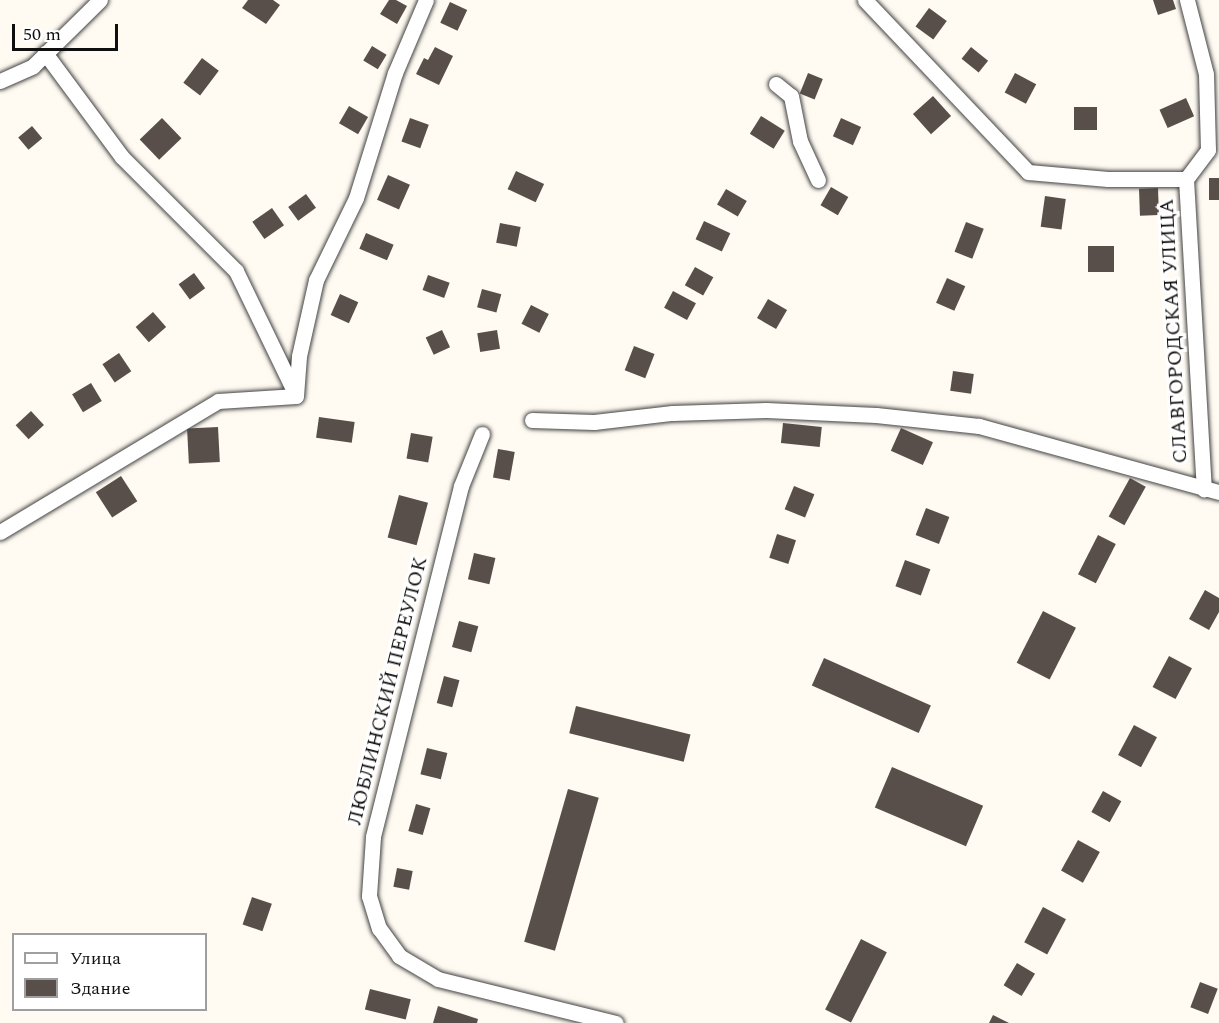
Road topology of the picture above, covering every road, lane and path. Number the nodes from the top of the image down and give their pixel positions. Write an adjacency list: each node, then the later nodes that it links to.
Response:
1 (100, 0): 5 (street)
2 (426, 0): 10 (street)
3 (865, 0): 8 (street)
4 (1187, 0): 8 (street, СЛАВГОРОДСКАЯ УЛИЦА)
5 (45, 53): 6 (street); 10 (street)
6 (0, 81)
7 (776, 84): 9 (street)
8 (1186, 179): 13 (street, СЛАВГОРОДСКАЯ УЛИЦА)
9 (818, 180)
10 (296, 396): 14 (street)
11 (532, 420): 13 (street)
12 (482, 434): 15 (street, ЛЮБЛИНСКИЙ ПЕРЕУЛОК)
13 (1212, 490)
14 (0, 532)
15 (616, 1023)

